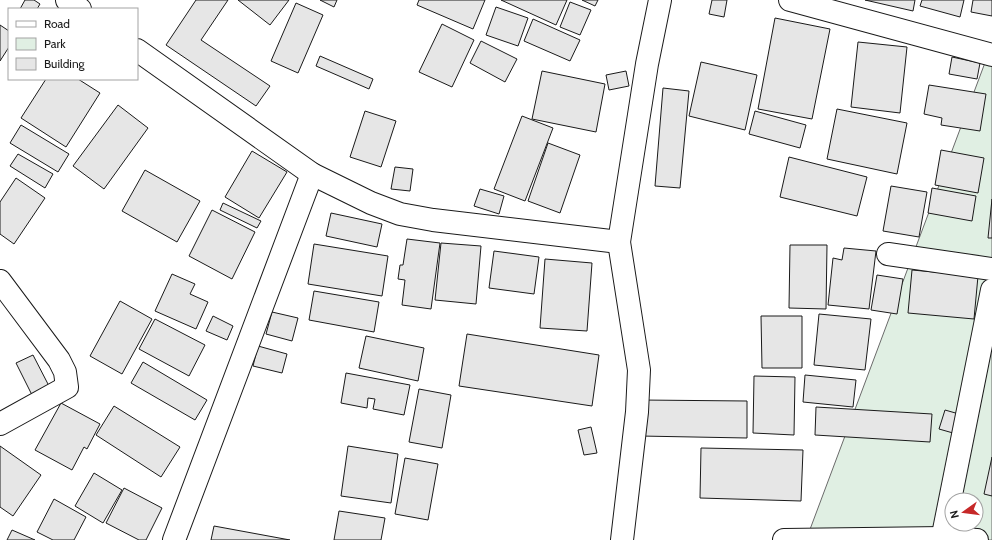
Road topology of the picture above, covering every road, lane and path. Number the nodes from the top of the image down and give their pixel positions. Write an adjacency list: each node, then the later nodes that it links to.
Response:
1 (67, 0): 4 (street)
2 (660, 0): 8 (street)
3 (790, 0): 6 (street)
4 (79, 8)
5 (138, 51): 7 (street)
6 (992, 55)
7 (312, 174): 8 (street); 15 (street)
8 (619, 242): 16 (street)
9 (888, 254): 10 (street)
10 (992, 269)
11 (0, 281): 13 (street)
12 (992, 290): 14 (street)
13 (0, 424)
14 (943, 539): 17 (street); 18 (street)
15 (174, 540)
16 (622, 540)
17 (784, 540)
18 (977, 540)

